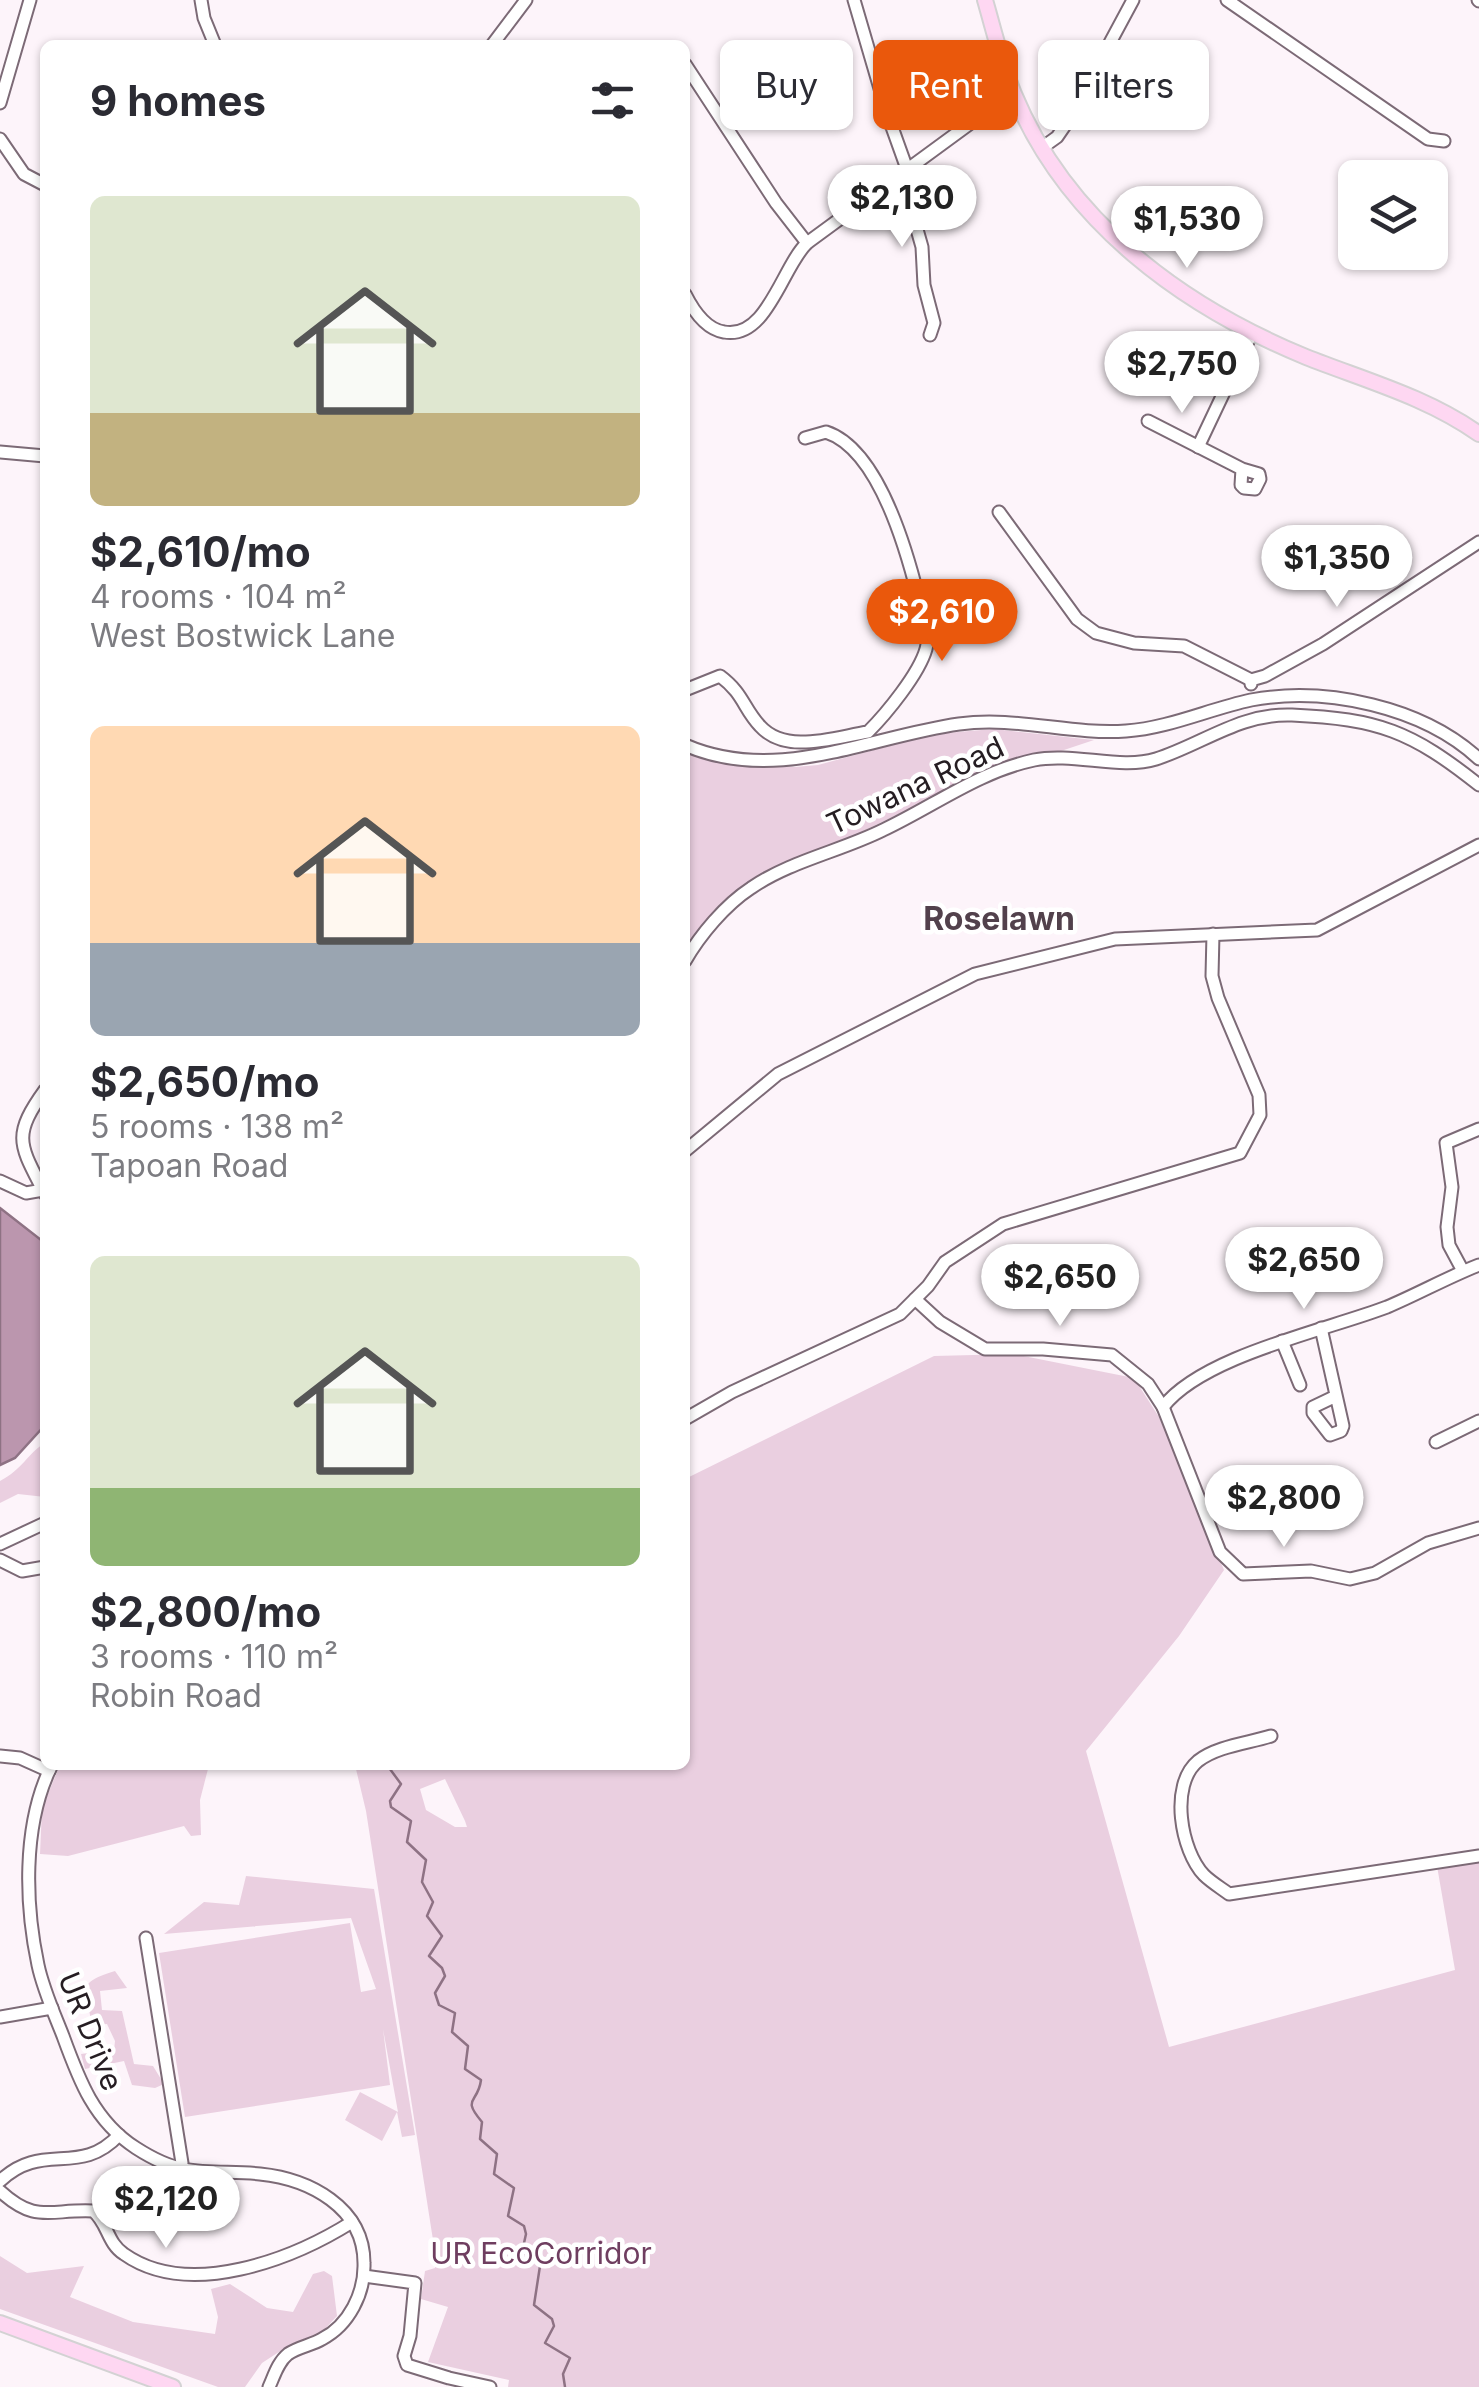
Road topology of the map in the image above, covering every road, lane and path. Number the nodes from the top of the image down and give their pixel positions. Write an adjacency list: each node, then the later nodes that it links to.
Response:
1 (30, 0): 13 (street)
2 (201, 0): 8 (street)
3 (526, 0): 9 (street)
4 (854, 0): 18 (street)
5 (985, 0): 10 (main road)
6 (1132, 0): 17 (street)
7 (1227, 0): 16 (street)
8 (213, 40)
9 (496, 40)
10 (998, 40)
11 (690, 72): 20 (street)
12 (1018, 100): 17 (main road)
13 (0, 103)
14 (961, 130): 18 (street)
15 (0, 140): 19 (street)
16 (1444, 141)
17 (1043, 148): 22 (main road)
18 (904, 171): 20 (street); 23 (street)
19 (40, 182)
20 (807, 243): 21 (street)
21 (690, 302)
22 (1252, 333): 25 (main road); 27 (street)
23 (930, 335)
24 (1148, 421): 27 (street)
25 (1479, 434)
26 (805, 438): 38 (street)
27 (1198, 447): 30 (street)
28 (0, 452): 29 (street)
29 (40, 456)
30 (1242, 469)
31 (999, 512): 33 (street)
32 (1479, 542): 33 (street)
33 (1251, 680): 35 (street)
34 (690, 688): 38 (street)
35 (1252, 700): 36 (street); 41 (street)
36 (1232, 705): 37 (street); 39 (street)
37 (1237, 722): 42 (street, Towana Road); 45 (street, Towana Road)
38 (868, 732): 39 (street)
39 (860, 746): 40 (street)
40 (690, 747)
41 (1479, 760)
42 (1479, 786)
43 (1479, 845): 44 (street)
44 (1213, 934): 48 (street); 54 (street)
45 (690, 954)
46 (40, 1098): 50 (street)
47 (1479, 1128): 53 (street)
48 (690, 1147)
49 (0, 1181): 51 (street)
50 (40, 1183)
51 (40, 1192)
52 (1479, 1265): 53 (street)
53 (1463, 1271): 55 (street)
54 (915, 1300): 59 (street); 60 (street)
55 (1321, 1328): 56 (street); 58 (street)
56 (1282, 1341): 57 (street); 59 (street)
57 (1300, 1385)
58 (1336, 1396)
59 (1162, 1407): 64 (street)
60 (690, 1417)
61 (1479, 1422): 62 (street)
62 (1436, 1442)
63 (40, 1525): 65 (street)
64 (1479, 1528)
65 (0, 1544)
66 (0, 1560): 67 (street)
67 (40, 1568)
68 (1272, 1736): 72 (street)
69 (0, 1756): 70 (street)
70 (40, 1764)
71 (50, 1770): 74 (street, UR Drive)
72 (1479, 1856)
73 (146, 1938): 77 (street)
74 (52, 2008): 75 (street); 76 (street, UR Drive)
75 (0, 2018)
76 (119, 2135): 78 (street); 80 (street, UR Drive)
77 (182, 2163)
78 (0, 2182)
79 (0, 2191): 80 (street)
80 (352, 2222): 81 (street)
81 (364, 2276): 84 (street); 85 (street)
82 (0, 2324): 83 (main road)
83 (173, 2387)
84 (270, 2387)
85 (490, 2387)

